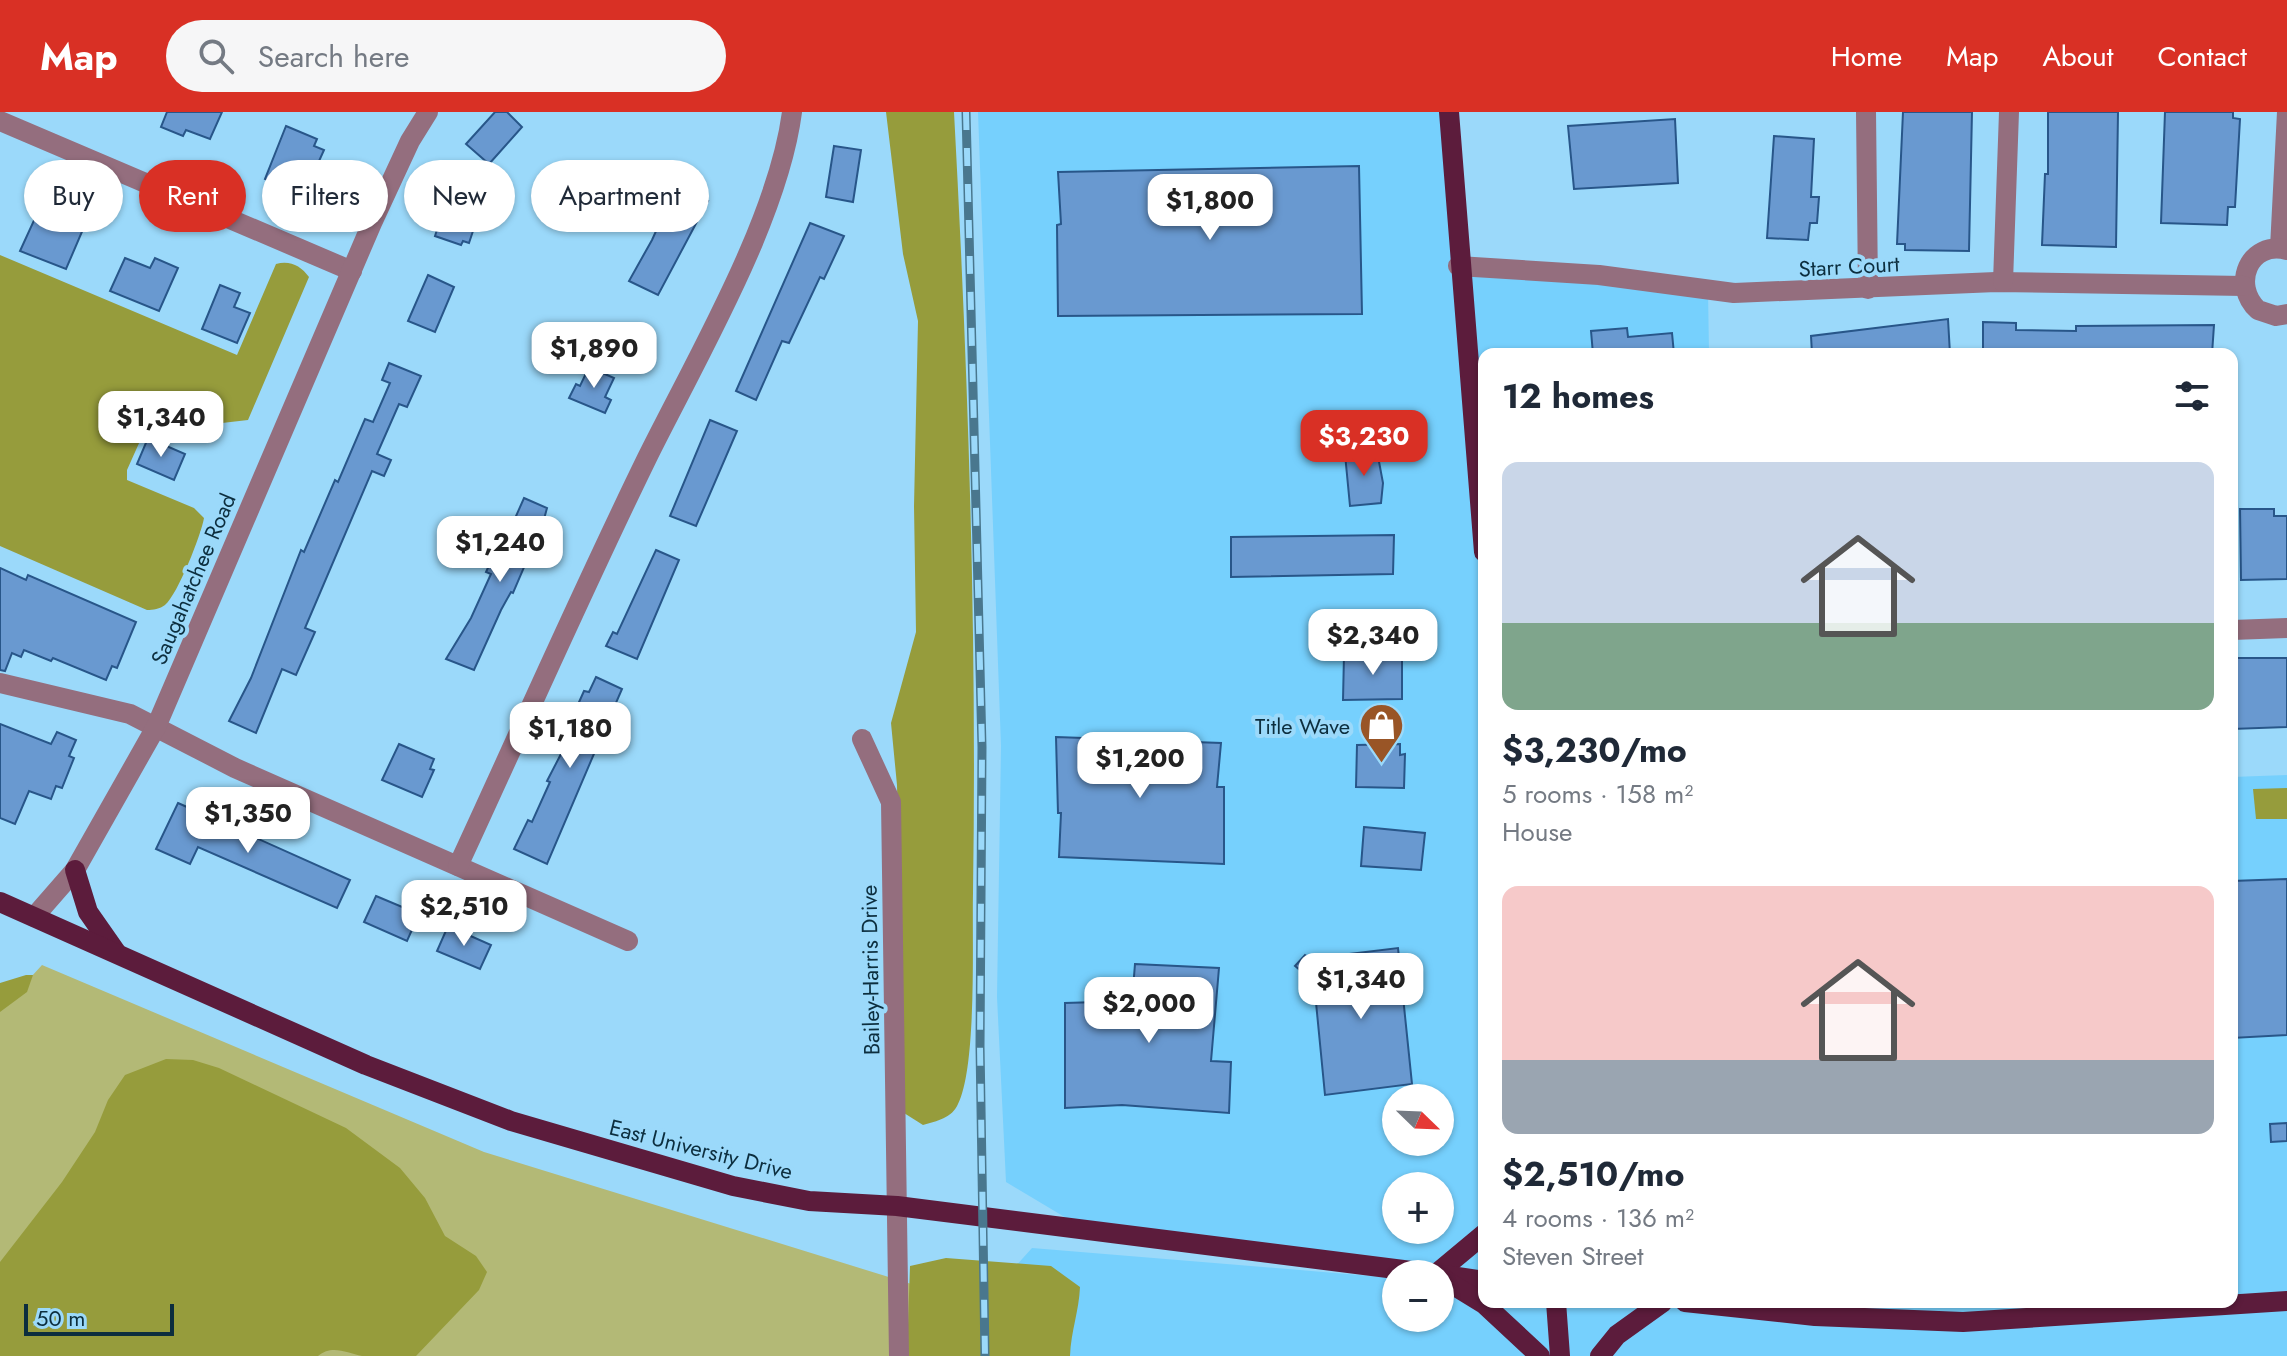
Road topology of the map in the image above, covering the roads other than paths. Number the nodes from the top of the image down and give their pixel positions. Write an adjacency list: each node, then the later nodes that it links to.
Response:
1 (428, 112): 10 (street, Saugahatchee Road)
2 (792, 112): 21 (street)
3 (1449, 112): 9 (main road)
4 (1866, 112): 13 (street)
5 (2009, 112): 11 (street)
6 (2287, 112): 8 (street)
7 (0, 121): 10 (street)
8 (2283, 249): 12 (street)
9 (1458, 266): 13 (street, Starr Court); 15 (main road)
10 (352, 271): 19 (street, Saugahatchee Road)
11 (2003, 282): 12 (street, Starr Court); 13 (street, Starr Court)
12 (2244, 286): 14 (street)
13 (1868, 289)
14 (2287, 314)
15 (1478, 486)
16 (2287, 628): 17 (street)
17 (2238, 630)
18 (0, 683): 19 (street)
19 (156, 727): 21 (street); 22 (street, Saugahatchee Road)
20 (862, 739): 27 (street, Bailey-Harris Drive)
21 (458, 866): 25 (street)
22 (75, 870): 24 (street, Saugahatchee Road); 26 (main road)
23 (0, 902): 24 (main road, East University Drive)
24 (34, 917): 26 (main road, East University Drive)
25 (628, 941)
26 (116, 952): 27 (main road, East University Drive)
27 (897, 1206): 30 (main road, East University Drive); 42 (street, Bailey-Harris Drive)
28 (1478, 1239): 29 (main road)
29 (1454, 1261)
30 (1382, 1268)
31 (1454, 1277): 32 (main road, East University Drive)
32 (1478, 1280)
33 (1454, 1285): 34 (main road)
34 (1478, 1301)
35 (2287, 1301): 36 (main road)
36 (2238, 1304)
37 (1488, 1308): 43 (main road)
38 (1556, 1308): 44 (main road)
39 (1655, 1308): 45 (main road)
40 (1741, 1308): 41 (main road)
41 (2179, 1308)
42 (899, 1356)
43 (1540, 1356)
44 (1560, 1356)
45 (1600, 1356)

